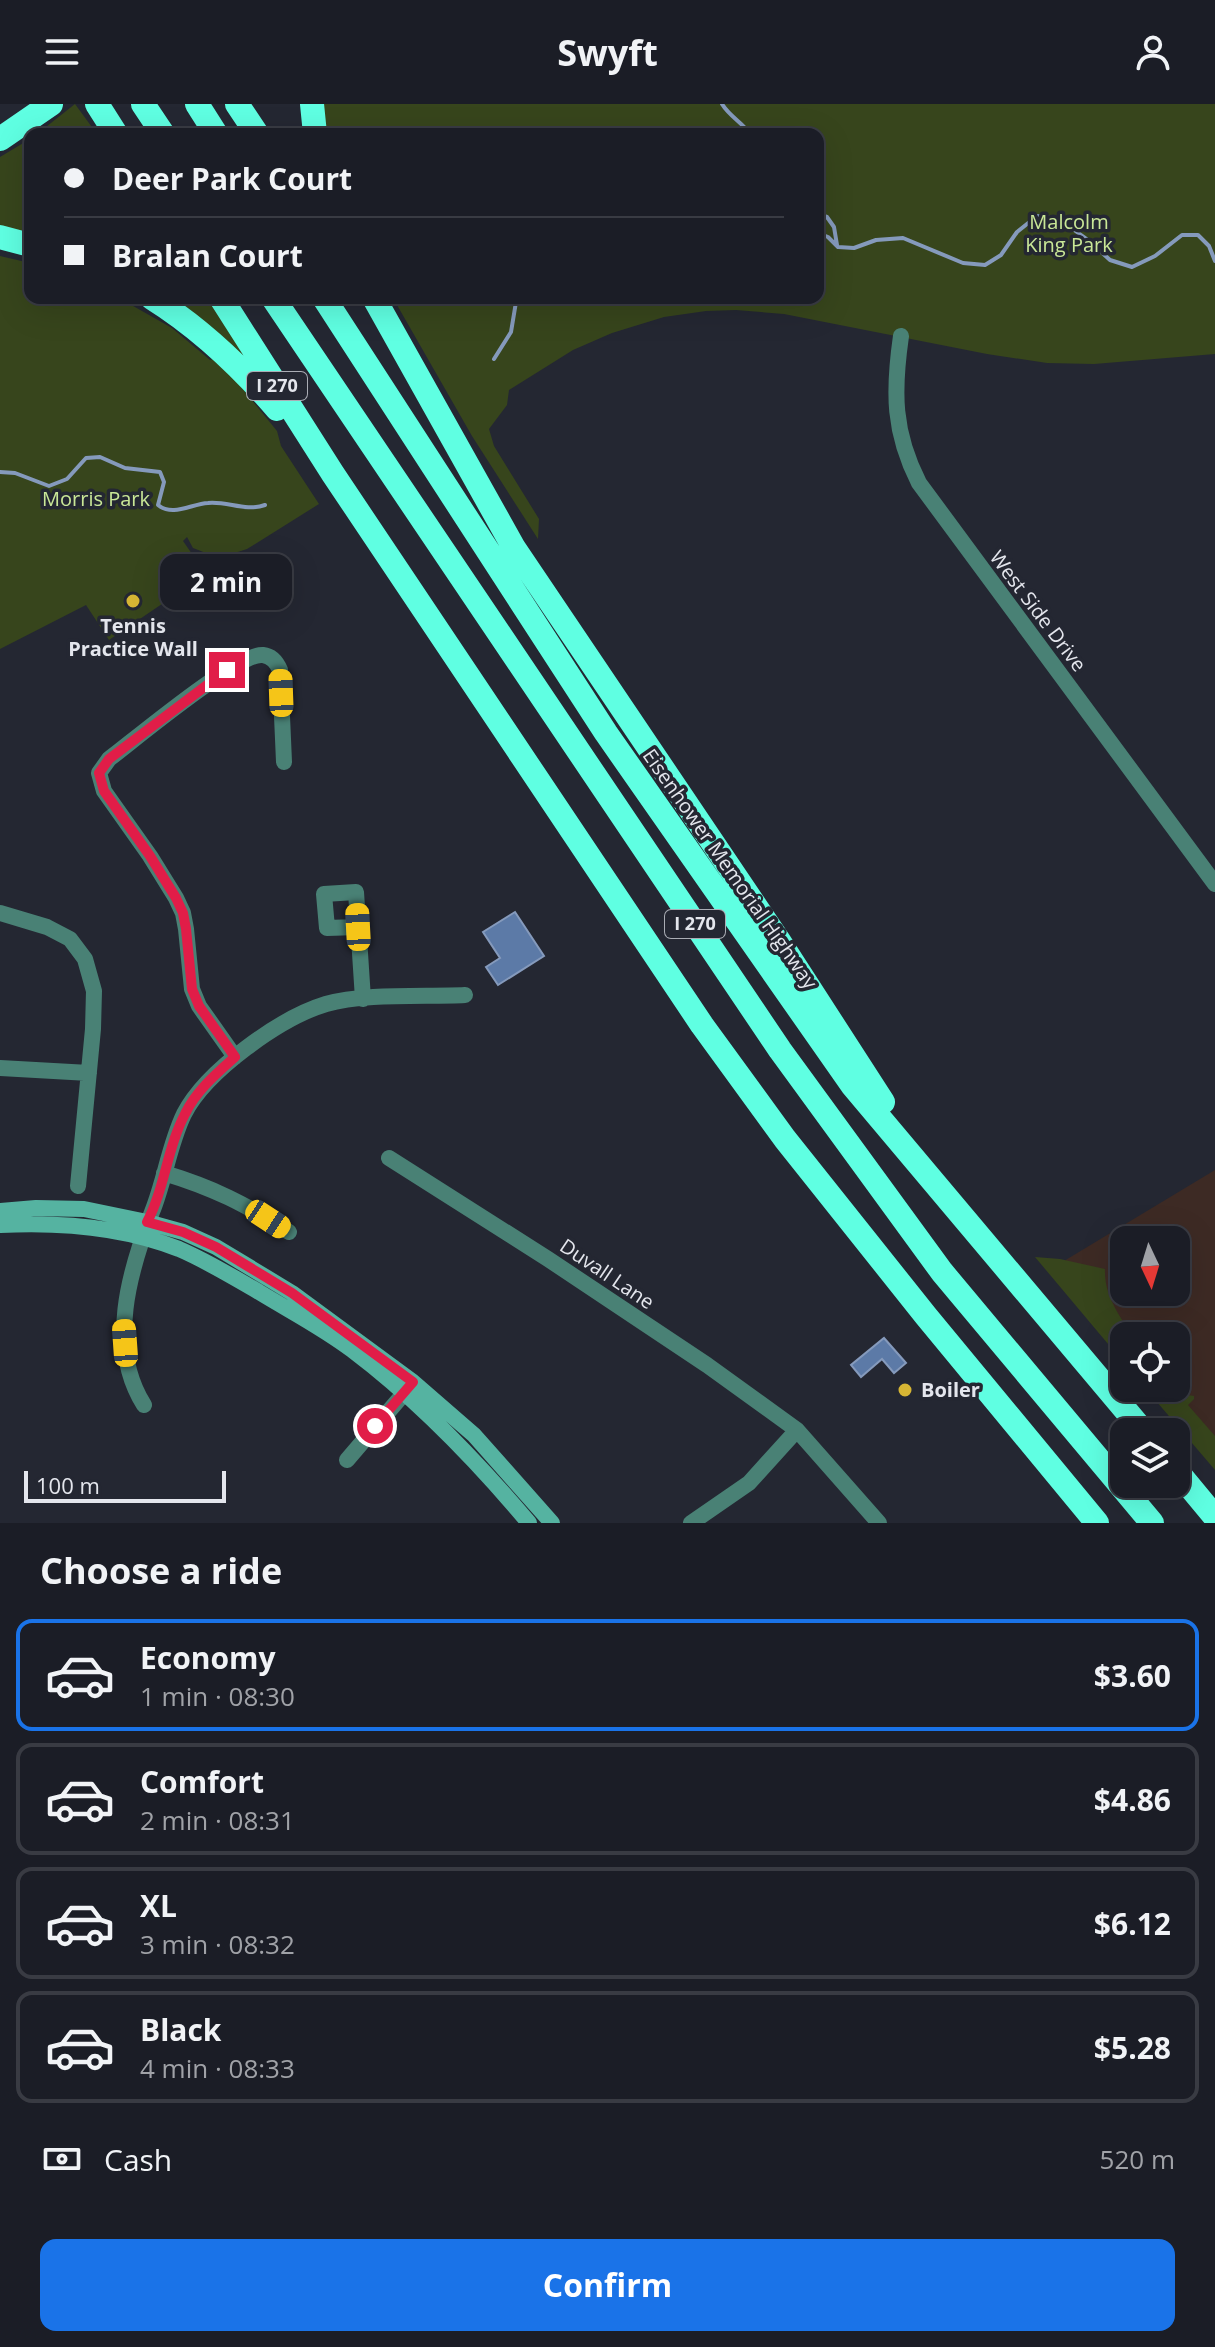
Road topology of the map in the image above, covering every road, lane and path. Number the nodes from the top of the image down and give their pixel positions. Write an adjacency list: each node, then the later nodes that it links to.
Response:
1 (51, 104): 12 (highway)
2 (97, 104): 7 (highway)
3 (143, 104): 8 (highway)
4 (197, 104): 9 (highway)
5 (237, 104): 10 (highway)
6 (312, 104): 11 (highway)
7 (112, 128)
8 (159, 128)
9 (212, 128)
10 (253, 128)
11 (314, 128)
12 (0, 139)
13 (0, 237): 14 (highway)
14 (24, 243)
15 (162, 304): 21 (highway)
16 (225, 304): 21 (highway, I 270)
17 (277, 304): 51 (highway, I 270)
18 (328, 304): 34 (highway, Eisenhower Memorial Highway / I 270)
19 (376, 304): 34 (highway)
20 (901, 336): 23 (street, West Side Drive)
21 (333, 474): 50 (highway, I 270)
22 (284, 762): 28 (street)
23 (1215, 884)
24 (0, 913): 30 (street)
25 (358, 927): 27 (street)
26 (465, 995): 27 (street)
27 (363, 999): 28 (street)
28 (235, 1057): 32 (street)
29 (0, 1068): 30 (street)
30 (89, 1073): 33 (street)
31 (389, 1158): 42 (street, Duvall Lane)
32 (164, 1173): 37 (street); 38 (street)
33 (78, 1186)
34 (941, 1191): 41 (highway, Eisenhower Memorial Highway / I 270)
35 (0, 1211): 37 (street)
36 (0, 1225): 37 (street)
37 (144, 1230): 39 (street); 40 (street)
38 (289, 1232)
39 (408, 1388): 43 (street); 46 (street); 47 (street)
40 (144, 1405)
41 (1132, 1418)
42 (797, 1430): 48 (street); 49 (street, Duvall Lane)
43 (347, 1460)
44 (1190, 1487): 45 (highway)
45 (1215, 1517)
46 (529, 1523)
47 (552, 1523)
48 (691, 1523)
49 (879, 1523)
50 (1097, 1523)
51 (1152, 1523)

